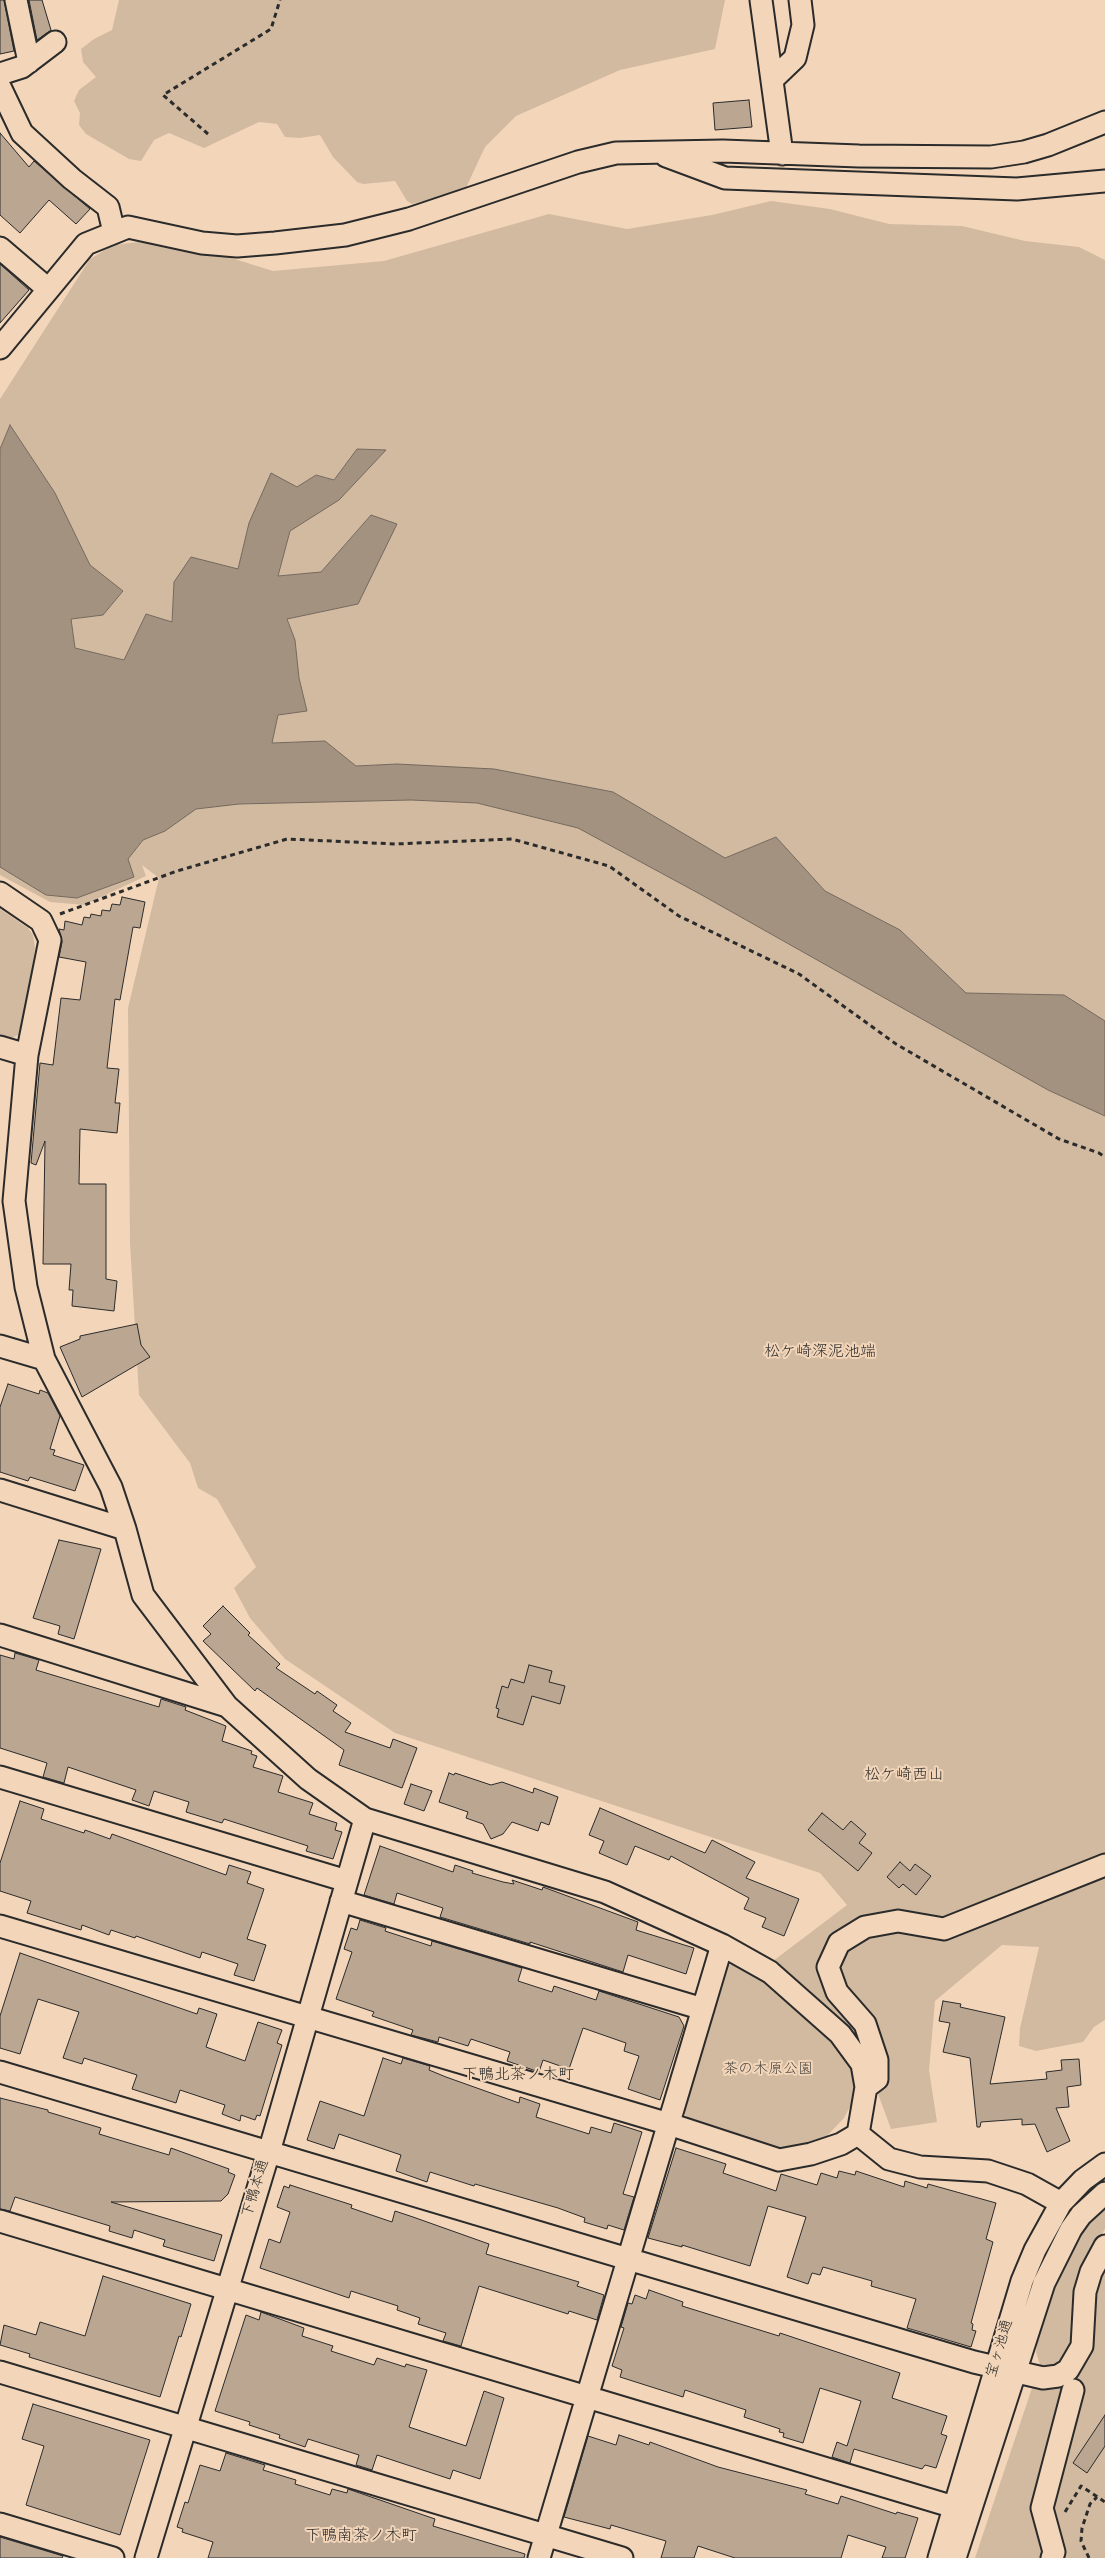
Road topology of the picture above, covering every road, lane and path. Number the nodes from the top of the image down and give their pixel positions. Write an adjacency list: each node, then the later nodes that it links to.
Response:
1 (16, 0): 6 (street)
2 (280, 0): 11 (path)
3 (761, 0): 8 (street)
4 (800, 0): 8 (street)
5 (55, 42): 6 (street)
6 (29, 62): 7 (street)
7 (0, 74)
8 (772, 80): 13 (street)
9 (0, 87): 15 (street)
10 (1105, 122): 13 (street)
11 (208, 134)
12 (652, 150): 13 (street); 14 (street); 15 (street)
13 (782, 154)
14 (1105, 181)
15 (114, 232): 17 (street)
16 (0, 248): 17 (street)
17 (48, 289): 18 (street)
18 (0, 348)
19 (0, 893): 20 (street)
20 (41, 920): 22 (street); 23 (path)
21 (0, 1047): 22 (street)
22 (27, 1055): 24 (street)
23 (1105, 1157)
24 (7, 1199): 26 (street)
25 (0, 1346): 26 (street)
26 (44, 1359): 28 (street)
27 (0, 1490): 28 (street)
28 (125, 1529): 30 (street)
29 (0, 1635): 30 (street)
30 (227, 1706): 32 (street)
31 (0, 1776): 34 (street)
32 (365, 1819): 34 (street, 下鴨本通); 37 (street)
33 (1105, 1865): 41 (street)
34 (347, 1881): 35 (street, 下鴨本通)
35 (341, 1902): 38 (street); 39 (street, 下鴨本通)
36 (0, 1926): 39 (street)
37 (722, 1945): 38 (street); 41 (street)
38 (703, 2009): 42 (street)
39 (307, 2018): 42 (street); 44 (street, 下鴨本通)
40 (0, 2072): 44 (street)
41 (866, 2087): 43 (street)
42 (669, 2124): 43 (street); 50 (street)
43 (858, 2134): 47 (street)
44 (269, 2152): 50 (street); 51 (street, 下鴨本通)
45 (1105, 2164): 47 (street, 宝ヶ池通)
46 (1105, 2192): 52 (street, 宝ヶ池通)
47 (1060, 2203): 52 (street, 宝ヶ池通)
48 (0, 2221): 51 (street)
49 (1105, 2246): 52 (street)
50 (629, 2259): 52 (street); 55 (street)
51 (227, 2289): 55 (street); 56 (street, 下鴨本通)
52 (1005, 2370): 59 (street, 宝ヶ池通); 68 (street, 宝ヶ池通)
53 (0, 2372): 56 (street)
54 (1072, 2390): 69 (street)
55 (588, 2397): 59 (street); 62 (street)
56 (185, 2427): 62 (street); 64 (street, 下鴨本通)
57 (1097, 2497): 58 (path); 60 (path); 70 (path)
58 (1105, 2502)
59 (954, 2507): 67 (street, 宝ヶ池通)
60 (1064, 2514)
61 (0, 2524): 63 (street)
62 (546, 2535): 65 (street); 66 (street)
63 (113, 2558)
64 (146, 2558)
65 (539, 2558)
66 (622, 2558)
67 (939, 2558)
68 (955, 2558)
69 (1052, 2558)
70 (1089, 2558)

